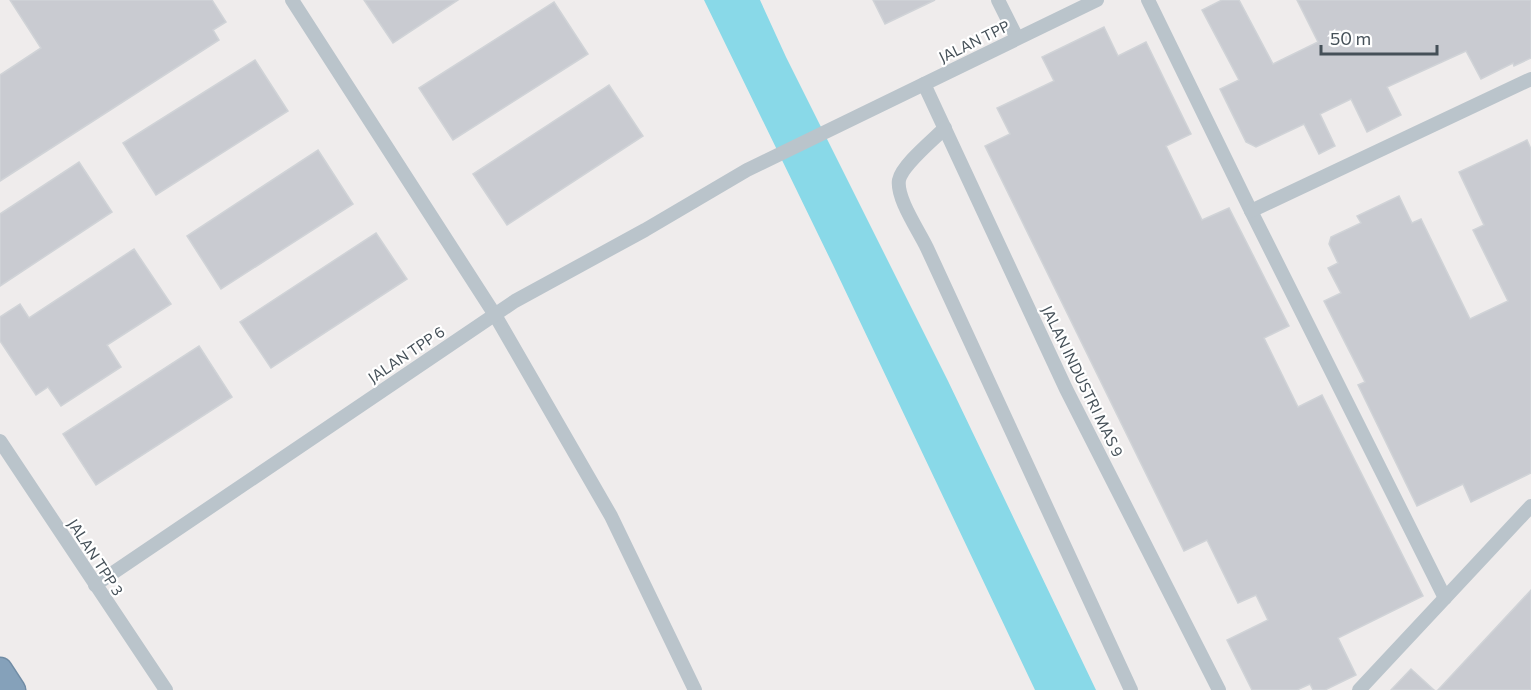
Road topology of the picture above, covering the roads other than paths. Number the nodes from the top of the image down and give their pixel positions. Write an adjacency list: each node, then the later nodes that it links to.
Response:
1 (292, 0): 11 (street)
2 (998, 0): 5 (street)
3 (1096, 0): 5 (street, JALAN TPP)
4 (1148, 0): 10 (street)
5 (1017, 38): 7 (street, JALAN TPP)
6 (1531, 79): 10 (street)
7 (924, 84): 8 (street, JALAN INDUSTRI MAS 9); 9 (street, JALAN TPP)
8 (945, 128): 20 (street); 21 (street, JALAN INDUSTRI MAS 9)
9 (747, 170): 11 (street, JALAN TPP 6)
10 (1251, 211): 15 (street)
11 (495, 315): 14 (street, JALAN TPP 6); 19 (street)
12 (0, 441): 14 (street, JALAN TPP 3)
13 (1531, 506): 15 (street)
14 (95, 585): 18 (street, JALAN TPP 3)
15 (1445, 598): 22 (street)
16 (0, 670): 17 (highway)
17 (13, 690)
18 (166, 690)
19 (695, 690)
20 (1131, 690)
21 (1219, 690)
22 (1359, 690)

